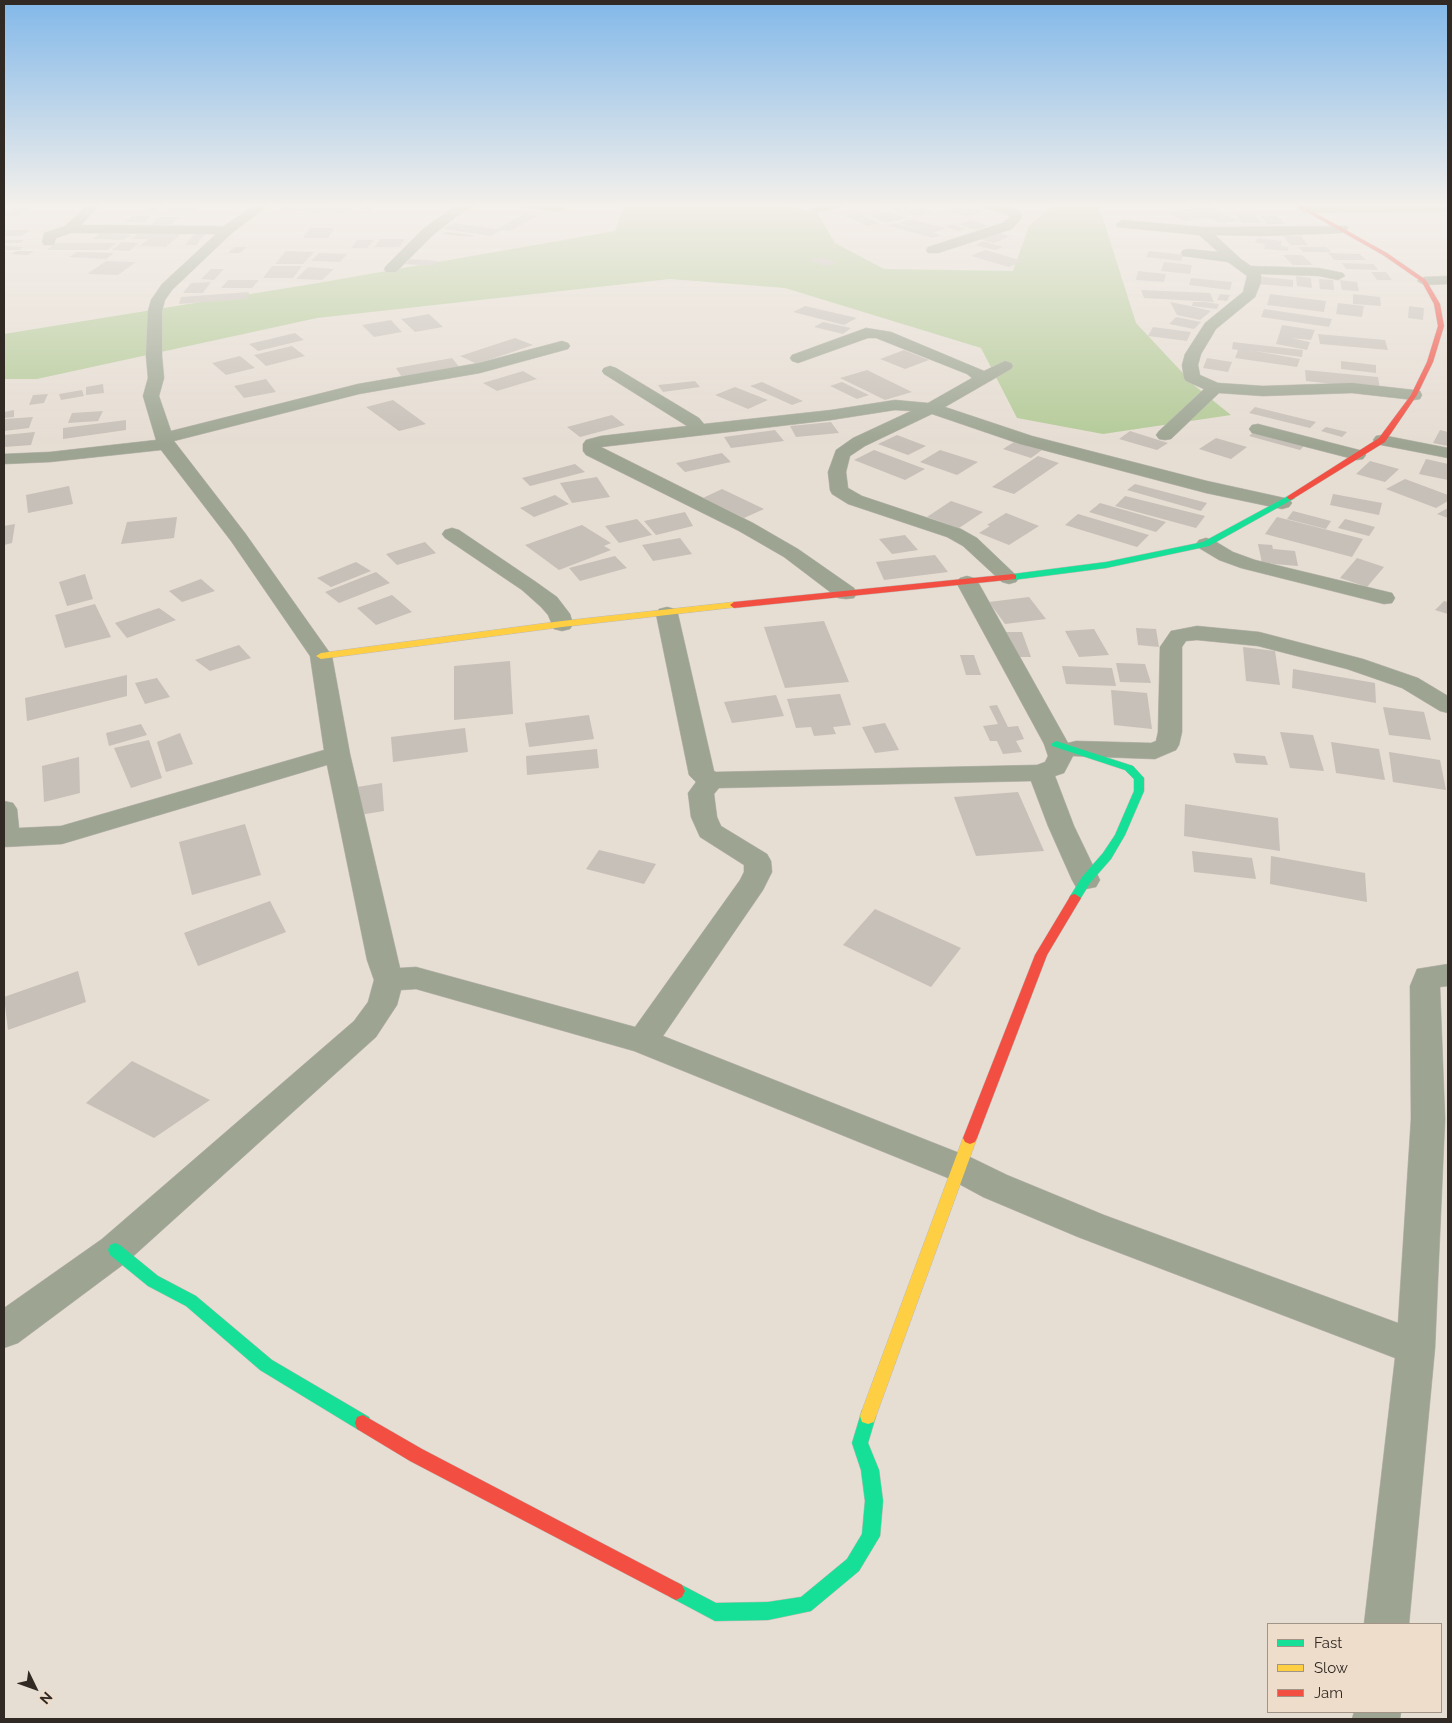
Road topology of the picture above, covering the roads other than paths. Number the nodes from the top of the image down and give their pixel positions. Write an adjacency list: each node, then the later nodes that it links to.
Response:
1 (172, 283): 16 (street)
2 (1252, 283): 9 (street)
3 (1426, 283): 10 (street)
4 (562, 346): 16 (street)
5 (798, 358): 8 (street)
6 (1005, 366): 8 (street)
7 (610, 371): 12 (street)
8 (980, 379): 11 (street)
9 (1216, 388): 10 (street); 14 (street)
10 (1414, 395): 15 (street)
11 (931, 408): 12 (street); 20 (street); 25 (street)
12 (699, 429): 27 (street)
13 (1258, 429): 18 (street)
14 (1165, 435)
15 (1382, 440): 17 (street); 18 (street)
16 (165, 441): 19 (street); 31 (street)
17 (1448, 453)
18 (1357, 455): 22 (street)
19 (4, 459)
20 (1146, 472): 21 (street); 22 (street)
21 (1098, 473)
22 (1282, 503): 24 (street)
23 (452, 534): 30 (street)
24 (1206, 544): 25 (street); 28 (street)
25 (1009, 578): 26 (street)
26 (967, 582): 27 (street); 33 (street)
27 (846, 593): 29 (street)
28 (1384, 598)
29 (667, 614): 30 (street); 36 (street)
30 (562, 624): 31 (street)
31 (321, 656): 34 (street)
32 (1448, 706): 33 (street)
33 (1066, 746): 35 (street); 39 (street)
34 (337, 754): 38 (street); 41 (street)
35 (1041, 774): 36 (street); 39 (street)
36 (712, 780): 42 (street)
37 (4, 809): 38 (street)
38 (5, 838)
39 (1086, 880): 43 (street)
40 (1448, 975): 46 (street)
41 (389, 980): 42 (street); 44 (street)
42 (642, 1040): 43 (street)
43 (960, 1168): 44 (street); 46 (street)
44 (115, 1250): 45 (street)
45 (4, 1330)
46 (1416, 1348): 47 (street)
47 (1386, 1623)

